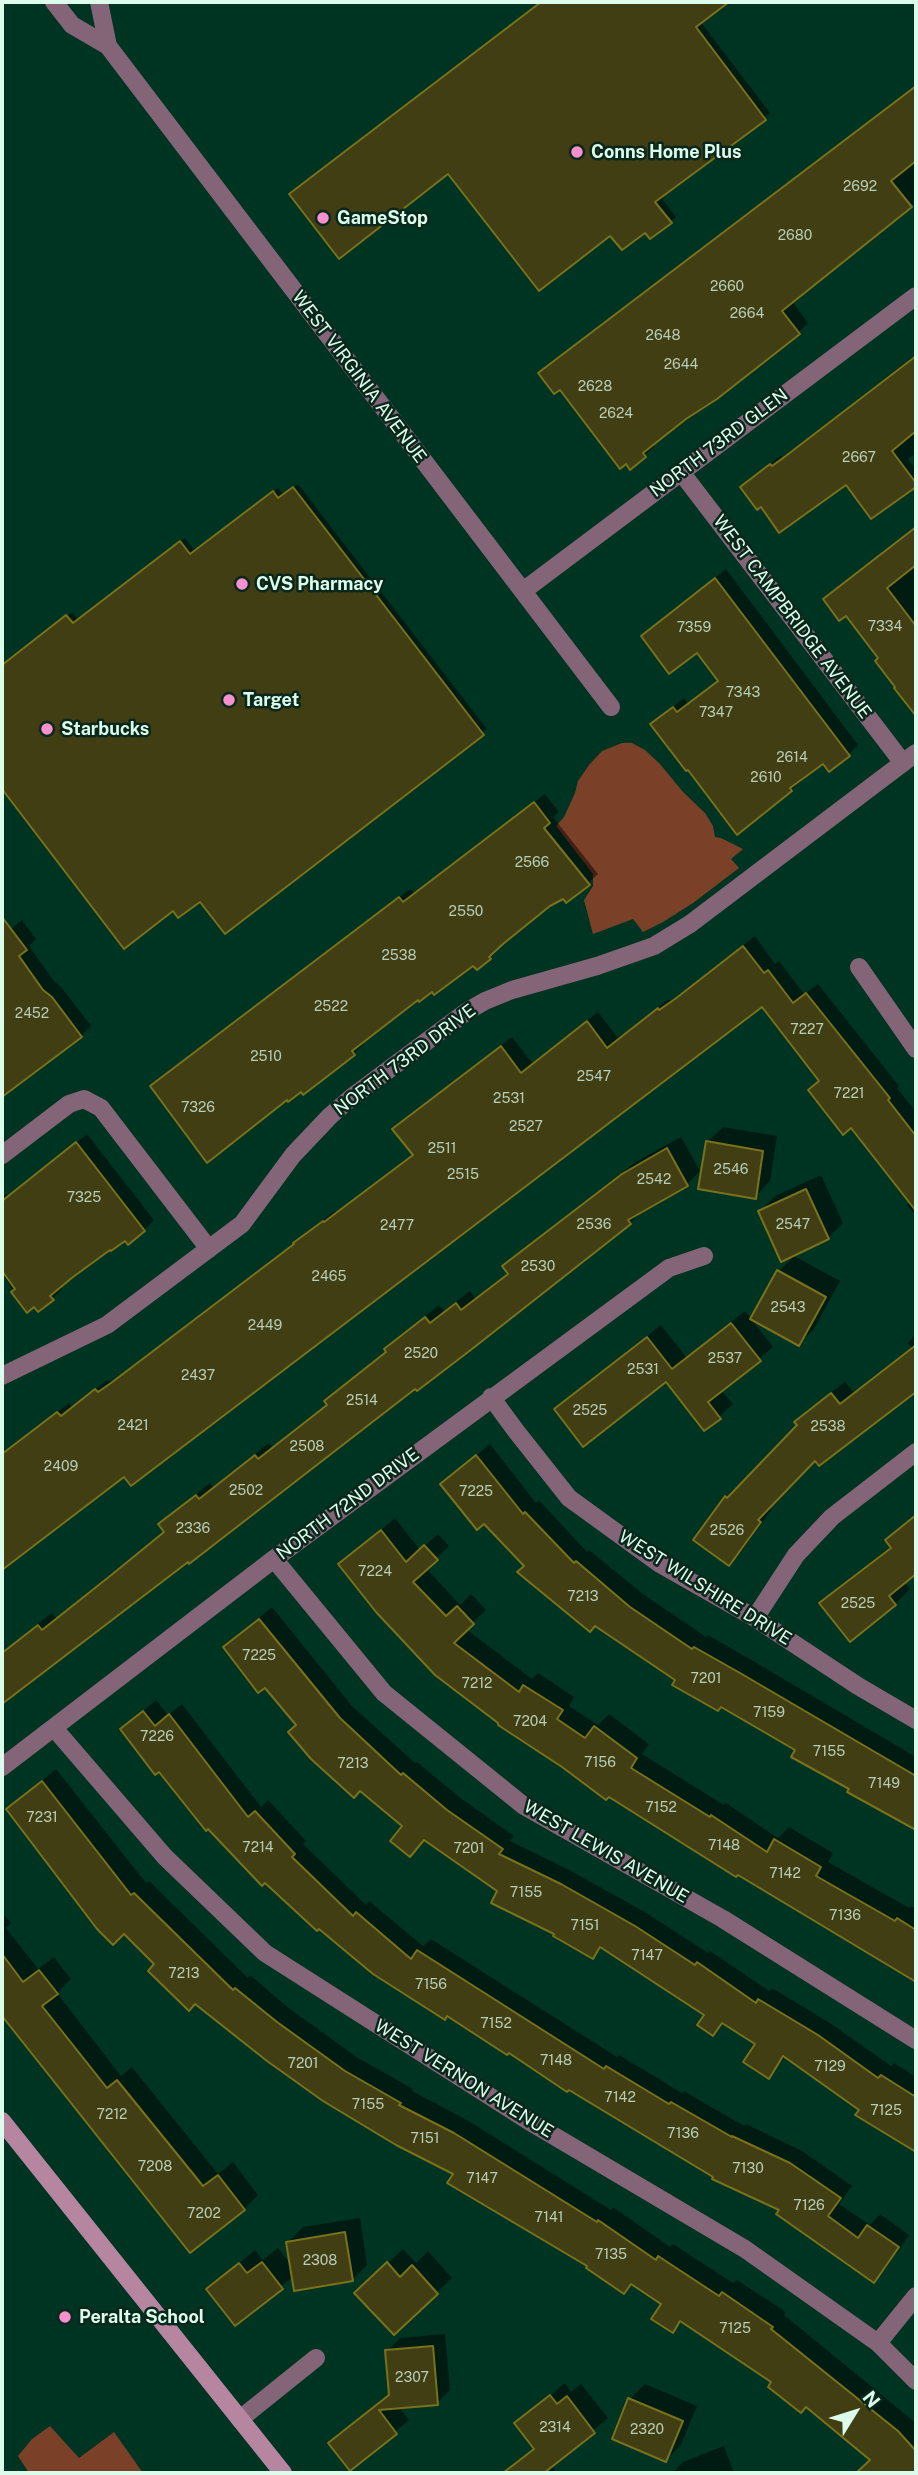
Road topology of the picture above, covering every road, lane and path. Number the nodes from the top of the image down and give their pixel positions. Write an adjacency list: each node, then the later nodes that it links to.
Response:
1 (54, 2): 3 (street, WEST VIRGINIA AVENUE)
2 (99, 2): 3 (street, WEST VIRGINIA AVENUE)
3 (108, 47): 6 (street, WEST VIRGINIA AVENUE)
4 (916, 296): 5 (street, NORTH 73RD GLEN)
5 (681, 472): 6 (street, NORTH 73RD GLEN); 8 (street, WEST CAMPBRIDGE AVENUE)
6 (523, 591): 7 (street, WEST VIRGINIA AVENUE)
7 (611, 706)
8 (909, 758): 12 (street, NORTH 73RD DRIVE)
9 (859, 967): 10 (street)
10 (916, 1049)
11 (2, 1155): 12 (street)
12 (209, 1249): 14 (street, NORTH 73RD DRIVE)
13 (704, 1256): 15 (street, NORTH 72ND DRIVE)
14 (2, 1376)
15 (491, 1397): 17 (street, NORTH 72ND DRIVE); 18 (street, WEST WILSHIRE DRIVE)
16 (916, 1452): 18 (street)
17 (274, 1559): 20 (street, NORTH 72ND DRIVE); 22 (street, WEST LEWIS AVENUE)
18 (755, 1618): 19 (street, WEST WILSHIRE DRIVE)
19 (916, 1720)
20 (54, 1728): 21 (street, NORTH 72ND DRIVE); 25 (street, WEST VERNON AVENUE)
21 (2, 1767)
22 (916, 2040)
23 (2, 2121): 28 (street)
24 (916, 2296): 25 (street)
25 (878, 2343): 27 (street, WEST VERNON AVENUE)
26 (316, 2358): 28 (street)
27 (916, 2381)
28 (240, 2419): 29 (street)
29 (283, 2473)

